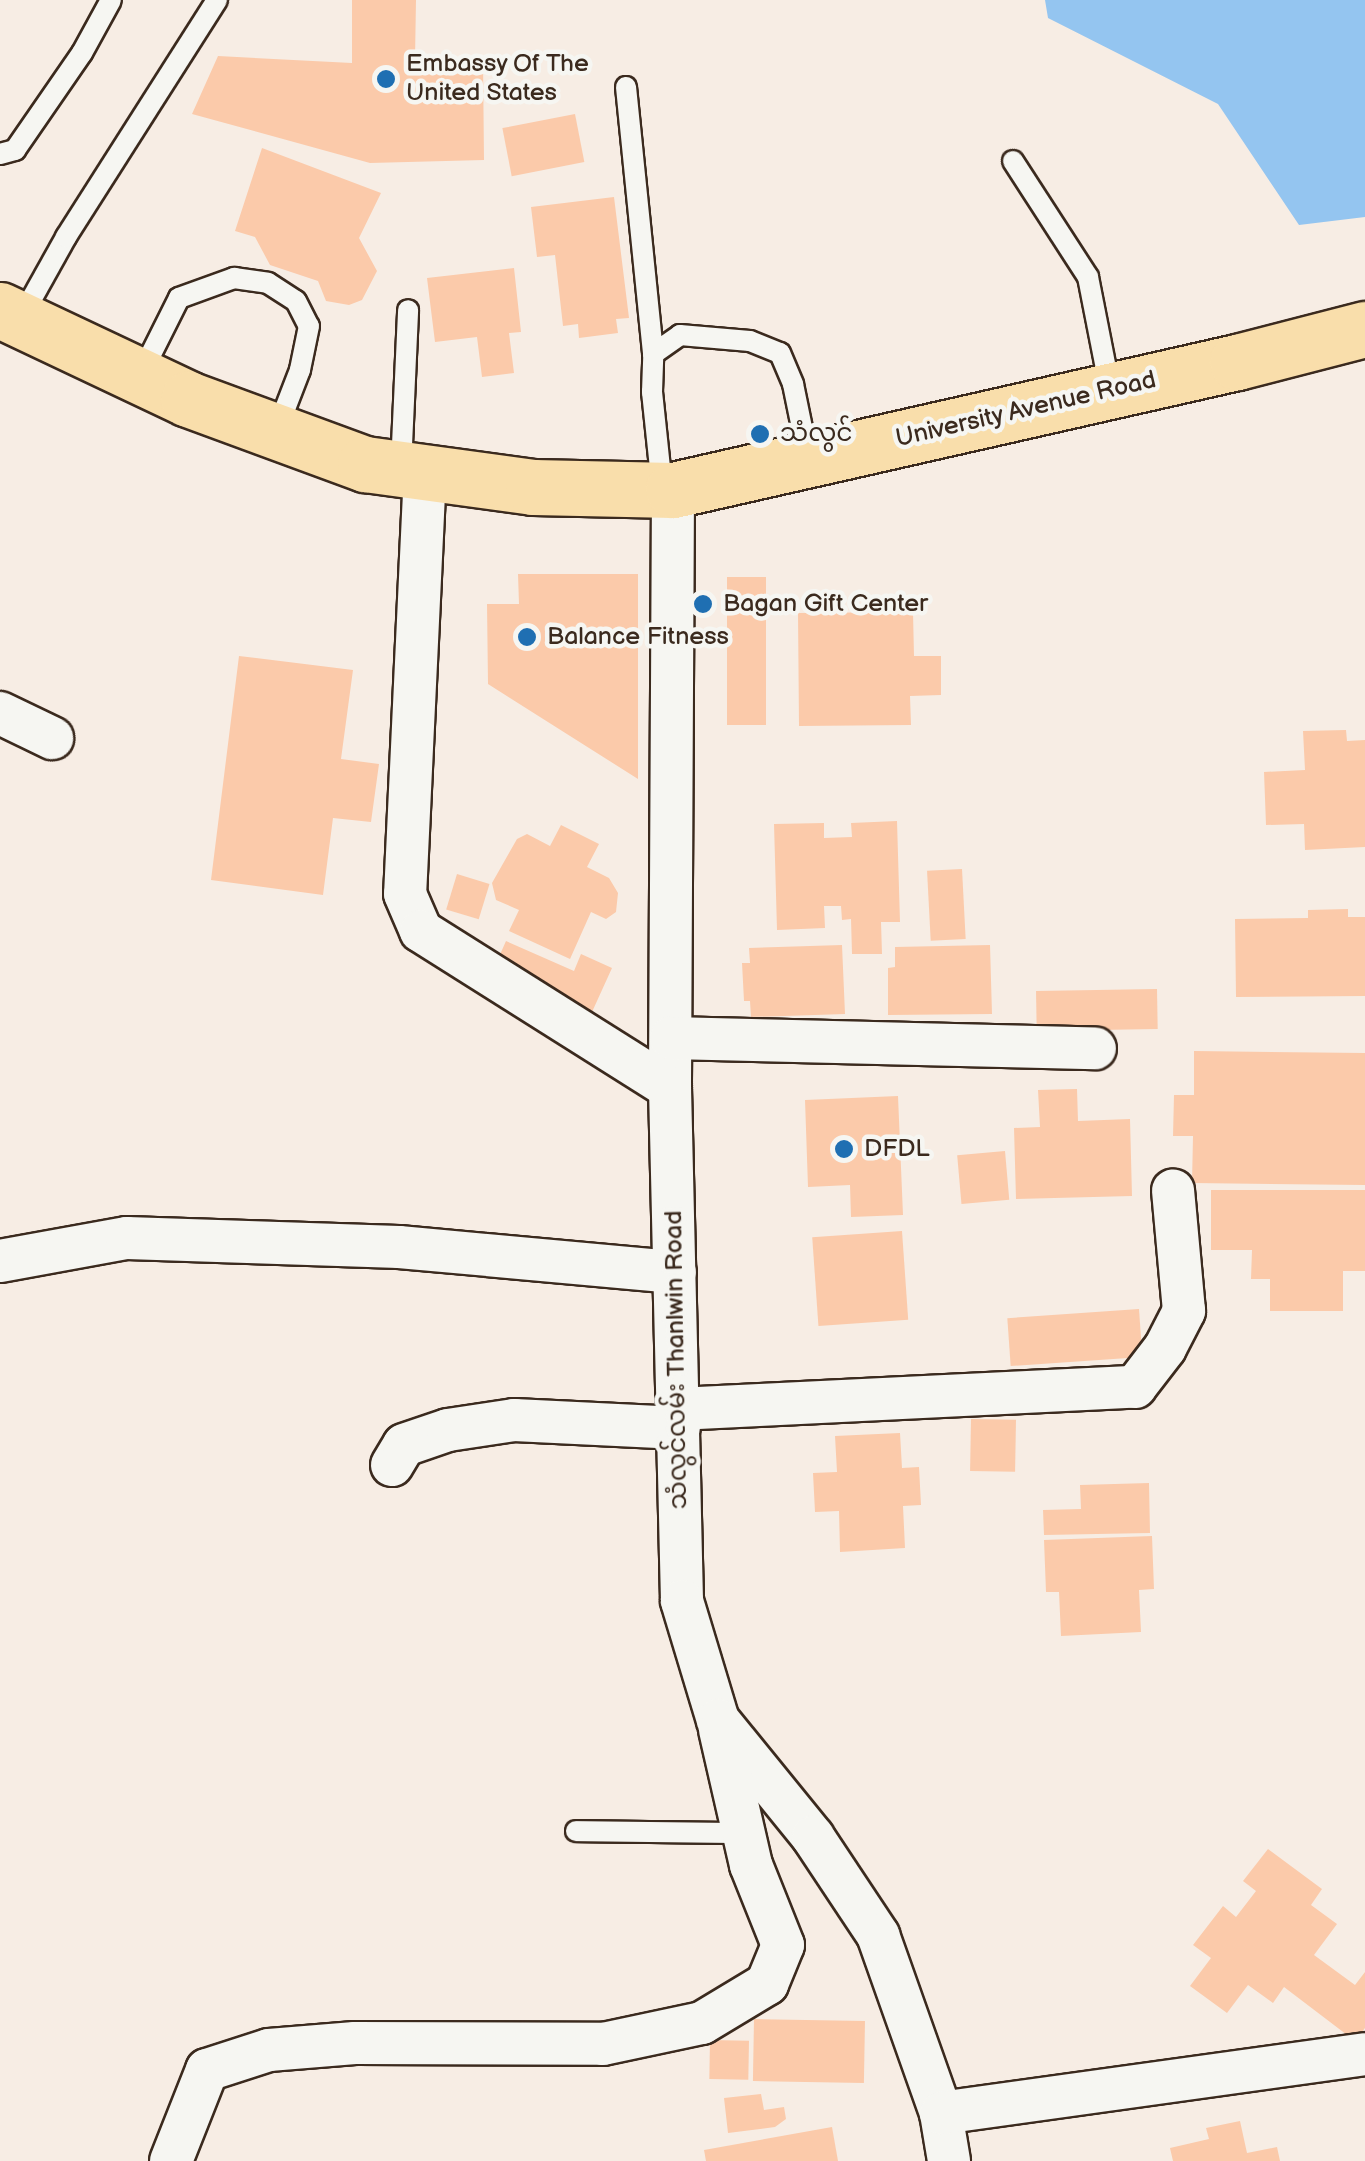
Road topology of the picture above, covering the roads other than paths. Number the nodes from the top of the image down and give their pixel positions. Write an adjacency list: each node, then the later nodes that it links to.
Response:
1 (112, 0): 4 (lane)
2 (217, 0): 7 (lane)
3 (626, 87): 9 (lane)
4 (0, 154)
5 (1013, 161): 11 (lane)
6 (408, 310): 14 (lane)
7 (10, 315): 10 (main road, University Avenue Road)
8 (1365, 329): 11 (main road, University Avenue Road)
9 (653, 354): 13 (lane); 15 (lane)
10 (140, 376): 12 (main road, University Avenue Road); 12 (lane)
11 (1110, 391): 13 (main road, University Avenue Road)
12 (276, 432): 14 (main road, University Avenue Road)
13 (809, 459): 15 (main road, University Avenue Road)
14 (413, 471): 15 (main road, University Avenue Road); 20 (street)
15 (668, 489): 18 (street, သံလွင်လမ်း Thanlwin Road)
16 (0, 713): 17 (street)
17 (52, 738)
18 (671, 1038): 19 (street); 20 (street, သံလွင်လမ်း Thanlwin Road)
19 (1095, 1048)
20 (670, 1088): 23 (street, သံလွင်လမ်း Thanlwin Road)
21 (1173, 1190): 24 (street)
22 (0, 1261): 23 (street)
23 (674, 1272): 24 (street, သံလွင်လမ်း Thanlwin Road)
24 (678, 1419): 25 (street); 26 (street, သံလွင်လမ်း Thanlwin Road)
25 (392, 1465)
26 (718, 1720): 28 (street); 30 (street, သံလွင်လမ်း Thanlwin Road)
27 (576, 1831): 28 (lane)
28 (744, 1833): 31 (street)
29 (1365, 2054): 30 (street)
30 (941, 2113): 32 (street, သံလွင်လမ်း Thanlwin Road)
31 (171, 2161)
32 (949, 2161)

